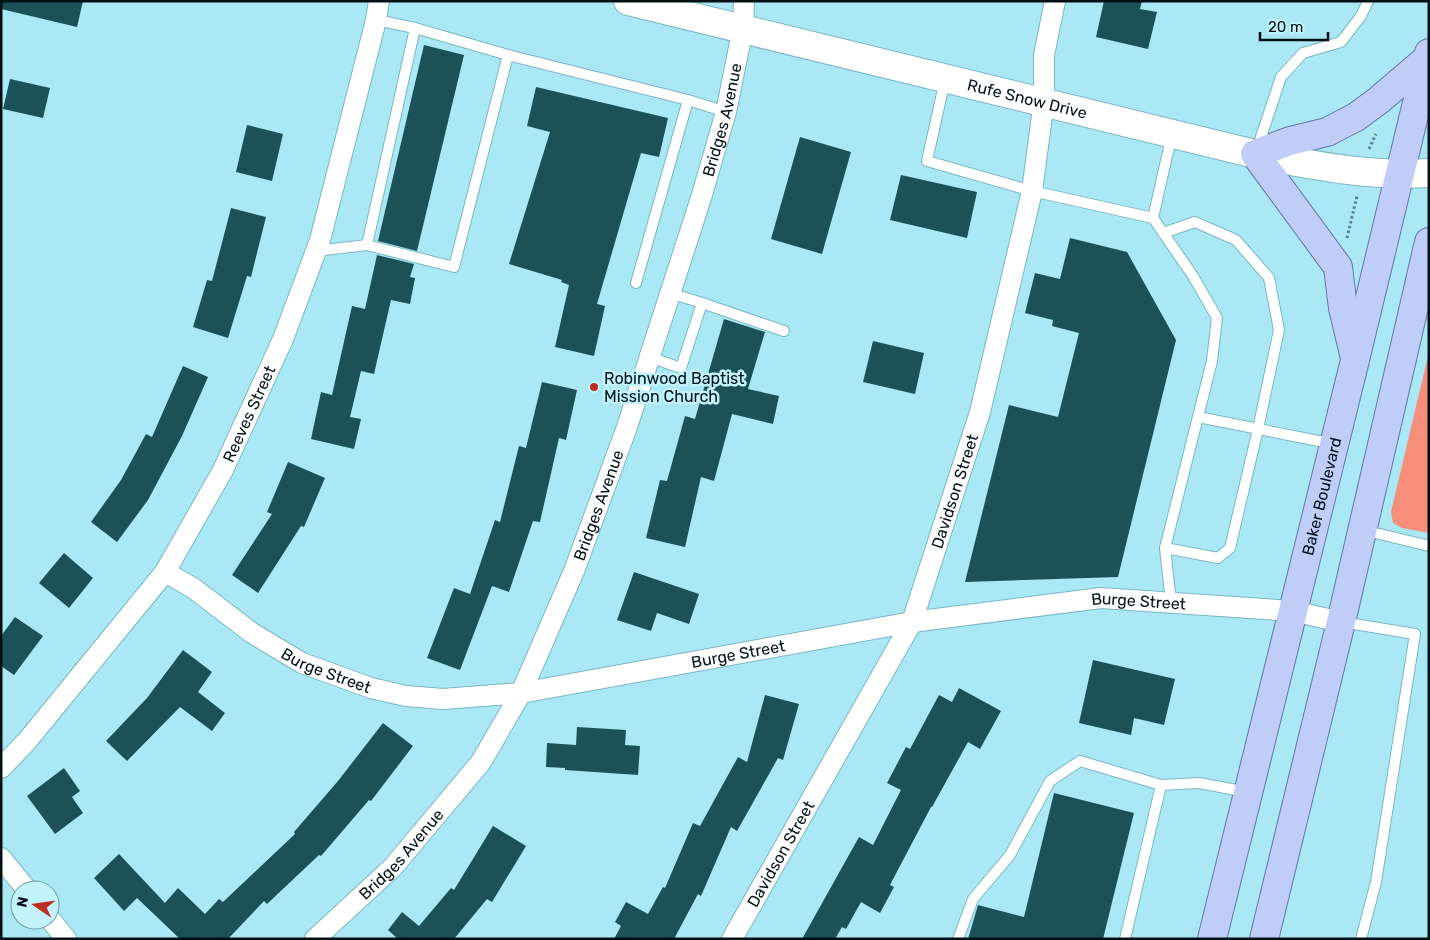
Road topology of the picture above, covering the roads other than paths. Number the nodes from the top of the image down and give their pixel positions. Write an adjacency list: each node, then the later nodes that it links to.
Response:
1 (628, 1): 7 (main road, Rufe Snow Drive)
2 (744, 1): 7 (street, Bridges Avenue)
3 (1055, 1): 12 (street, Davidson Street)
4 (1368, 1): 15 (lane)
5 (378, 11): 6 (lane); 23 (street, Reeves Street)
6 (415, 28): 8 (lane); 22 (lane)
7 (743, 28): 10 (main road, Rufe Snow Drive); 13 (street, Bridges Avenue)
8 (508, 54): 11 (lane); 22 (lane)
9 (1428, 56): 15 (main road); 17 (main road, Baker Boulevard)
10 (945, 78): 12 (main road, Rufe Snow Drive); 18 (lane)
11 (688, 100): 13 (lane); 24 (lane)
12 (1044, 101): 14 (main road, Rufe Snow Drive); 18 (street, Davidson Street)
13 (726, 112): 25 (street, Bridges Avenue)
14 (1173, 132): 15 (main road, Rufe Snow Drive); 19 (lane)
15 (1255, 154): 17 (main road, Rufe Snow Drive); 29 (main road)
16 (1429, 173): 17 (main road, Rufe Snow Drive)
17 (1400, 175): 29 (main road, Baker Boulevard)
18 (1032, 191): 19 (lane); 39 (street, Davidson Street)
19 (1152, 218): 20 (lane)
20 (1163, 233): 30 (lane); 31 (lane)
21 (1429, 242): 33 (main road)
22 (366, 245): 23 (lane)
23 (316, 251): 36 (street, Reeves Street)
24 (636, 283)
25 (670, 293): 26 (lane); 28 (street, Bridges Avenue)
26 (702, 303): 27 (lane); 28 (lane)
27 (784, 331)
28 (649, 358): 41 (street, Bridges Avenue)
29 (1356, 360): 32 (main road, Baker Boulevard)
30 (1198, 417): 31 (lane); 35 (lane)
31 (1258, 429): 32 (lane); 35 (lane)
32 (1334, 444): 38 (main road, Baker Boulevard)
33 (1362, 530): 34 (lane); 40 (main road)
34 (1429, 546)
35 (1165, 548): 37 (lane)
36 (166, 572): 41 (street, Burge Street); 42 (street, Reeves Street)
37 (1171, 602): 38 (street, Burge Street); 39 (street, Burge Street)
38 (1293, 611): 40 (street, Burge Street); 44 (main road, Baker Boulevard)
39 (912, 622): 41 (street, Burge Street); 48 (street, Davidson Street)
40 (1341, 622): 52 (main road); 53 (lane)
41 (520, 693): 47 (street, Bridges Avenue)
42 (1, 768)
43 (1161, 785): 44 (lane); 49 (lane); 50 (lane)
44 (1248, 792): 51 (main road, Baker Boulevard)
45 (1, 858): 46 (street)
46 (19, 880)
47 (315, 939)
48 (732, 939)
49 (958, 939)
50 (1125, 939)
51 (1212, 939)
52 (1264, 939)
53 (1362, 939)

